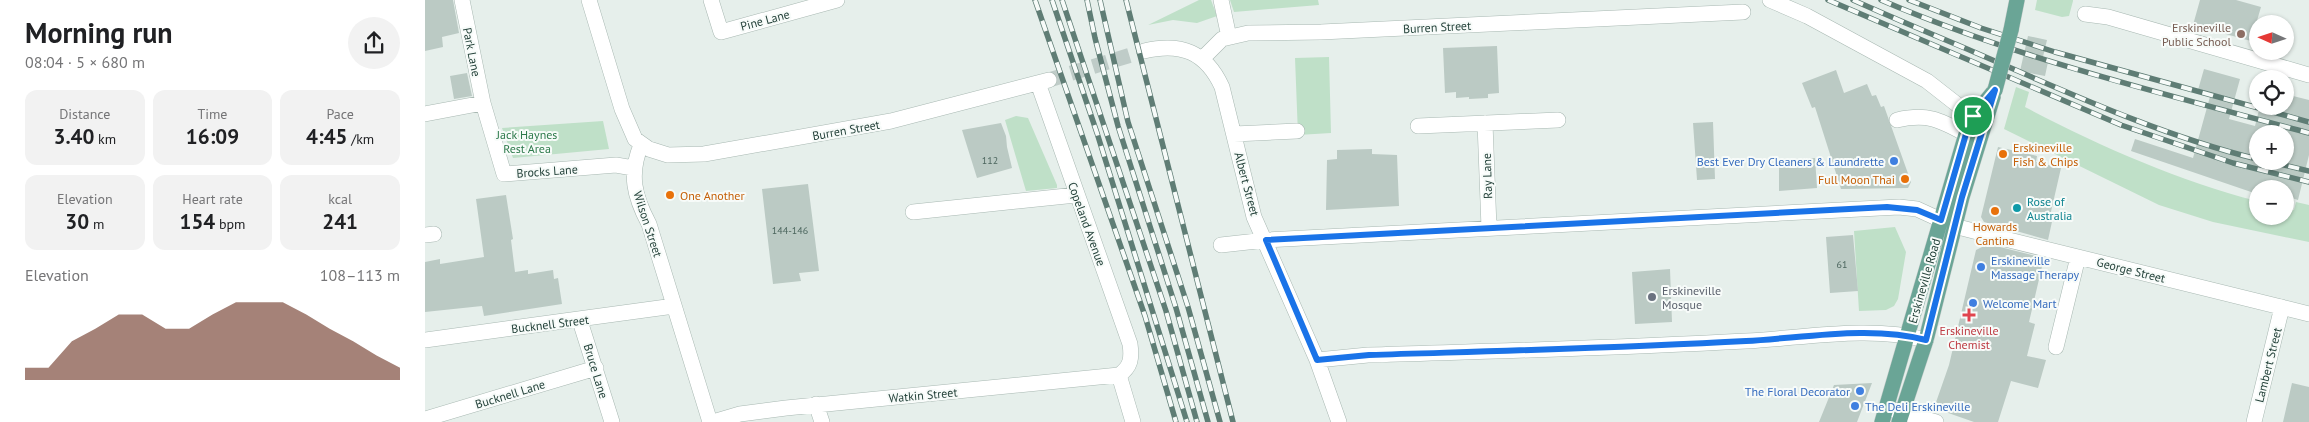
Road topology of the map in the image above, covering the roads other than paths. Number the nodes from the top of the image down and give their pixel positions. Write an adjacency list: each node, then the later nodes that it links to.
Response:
1 (462, 0): 16 (street, Park Lane)
2 (589, 0): 26 (street)
3 (711, 0): 4 (street, Pine Lane)
4 (837, 0)
5 (1221, 0): 10 (street)
6 (1770, 0): 18 (street)
7 (2016, 0): 15 (main road, Erskineville Road, bridge)
8 (1743, 12): 10 (street, Burren Street)
9 (2085, 14): 13 (street)
10 (1229, 37): 12 (street, Burren Street)
11 (1144, 51): 12 (street)
12 (1202, 59): 24 (street, Albert Street)
13 (2309, 75)
14 (1044, 82): 26 (street, Burren Street); 28 (street, Copeland Avenue)
15 (1995, 90): 18 (main road, Erskineville Road); 30 (main road, Erskineville Road)
16 (483, 103): 17 (street); 27 (street, Brocks Lane)
17 (425, 114)
18 (1973, 116): 25 (main road, Erskineville Road)
19 (1558, 120): 21 (street)
20 (1897, 120): 25 (street)
21 (1485, 124): 22 (street); 31 (street, Ray Lane)
22 (1418, 126)
23 (1297, 130): 24 (street)
24 (1234, 134): 32 (street, Albert Street)
25 (1966, 134): 30 (main road, Erskineville Road)
26 (641, 144): 27 (street, Wilson Street)
27 (633, 168): 35 (street, Wilson Street)
28 (1077, 195): 29 (street); 45 (street, Copeland Avenue)
29 (913, 212)
30 (1948, 223): 31 (street, George Street); 34 (street, George Street); 39 (main road, Erskineville Road); 41 (main road, Erskineville Road)
31 (1489, 228): 32 (street, George Street)
32 (1266, 240): 33 (street, George Street); 43 (street, Albert Street)
33 (1221, 245)
34 (2078, 257): 36 (street, George Street); 42 (street)
35 (675, 306): 38 (street, Bucknell Street); 51 (street, Wilson Street)
36 (2282, 308): 37 (street, George Street); 56 (street, Lambert Street)
37 (2309, 314)
38 (580, 321): 40 (street, Bucknell Street); 44 (street, Bruce Lane)
39 (1908, 336): 41 (street); 43 (street); 47 (main road, Erskineville Road)
40 (425, 340)
41 (1926, 340): 48 (main road, Erskineville Road)
42 (2056, 347)
43 (1317, 360): 54 (street, Albert Street)
44 (596, 368): 49 (street, Bucknell Lane); 50 (street, Bruce Lane)
45 (1124, 370): 46 (street, Watkin Street); 53 (street, Copeland Avenue)
46 (816, 404): 51 (street, Watkin Street); 52 (street)
47 (1885, 415): 48 (street)
48 (1901, 417): 55 (street)
49 (425, 419)
50 (612, 422)
51 (712, 422)
52 (822, 422)
53 (1133, 422)
54 (1339, 422)
55 (1936, 422)
56 (2254, 422)

